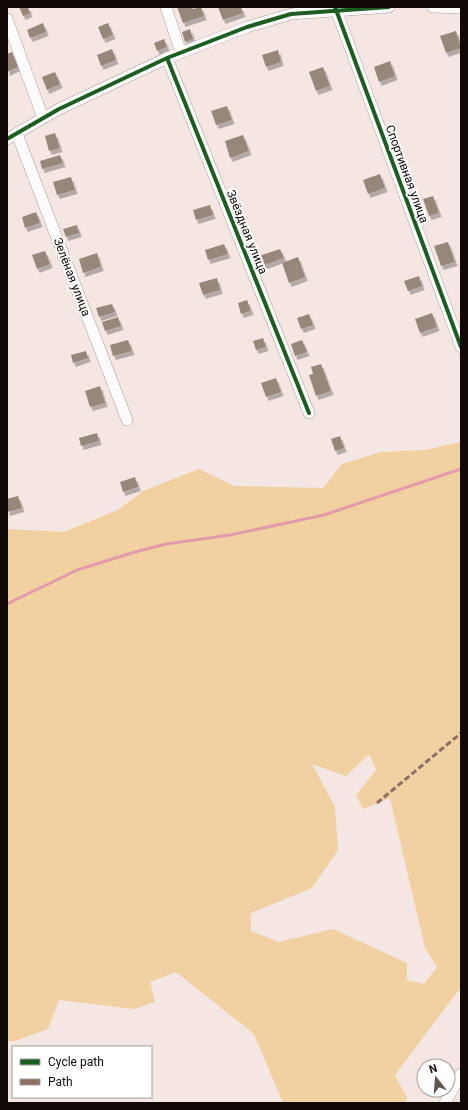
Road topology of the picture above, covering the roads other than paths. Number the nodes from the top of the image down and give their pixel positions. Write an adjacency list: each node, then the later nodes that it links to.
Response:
1 (166, 7): 7 (street)
2 (389, 7): 5 (street)
3 (433, 7): 4 (street)
4 (461, 8)
5 (336, 9): 7 (street); 11 (street, Спортивная улица)
6 (7, 20): 9 (street)
7 (181, 53): 8 (street)
8 (167, 58): 9 (street); 12 (street, Звёздная улица)
9 (43, 118): 10 (street)
10 (12, 136): 13 (street, Зелёная улица)
11 (461, 347)
12 (309, 413)
13 (127, 420)
14 (461, 1074): 15 (street)
15 (445, 1103)

